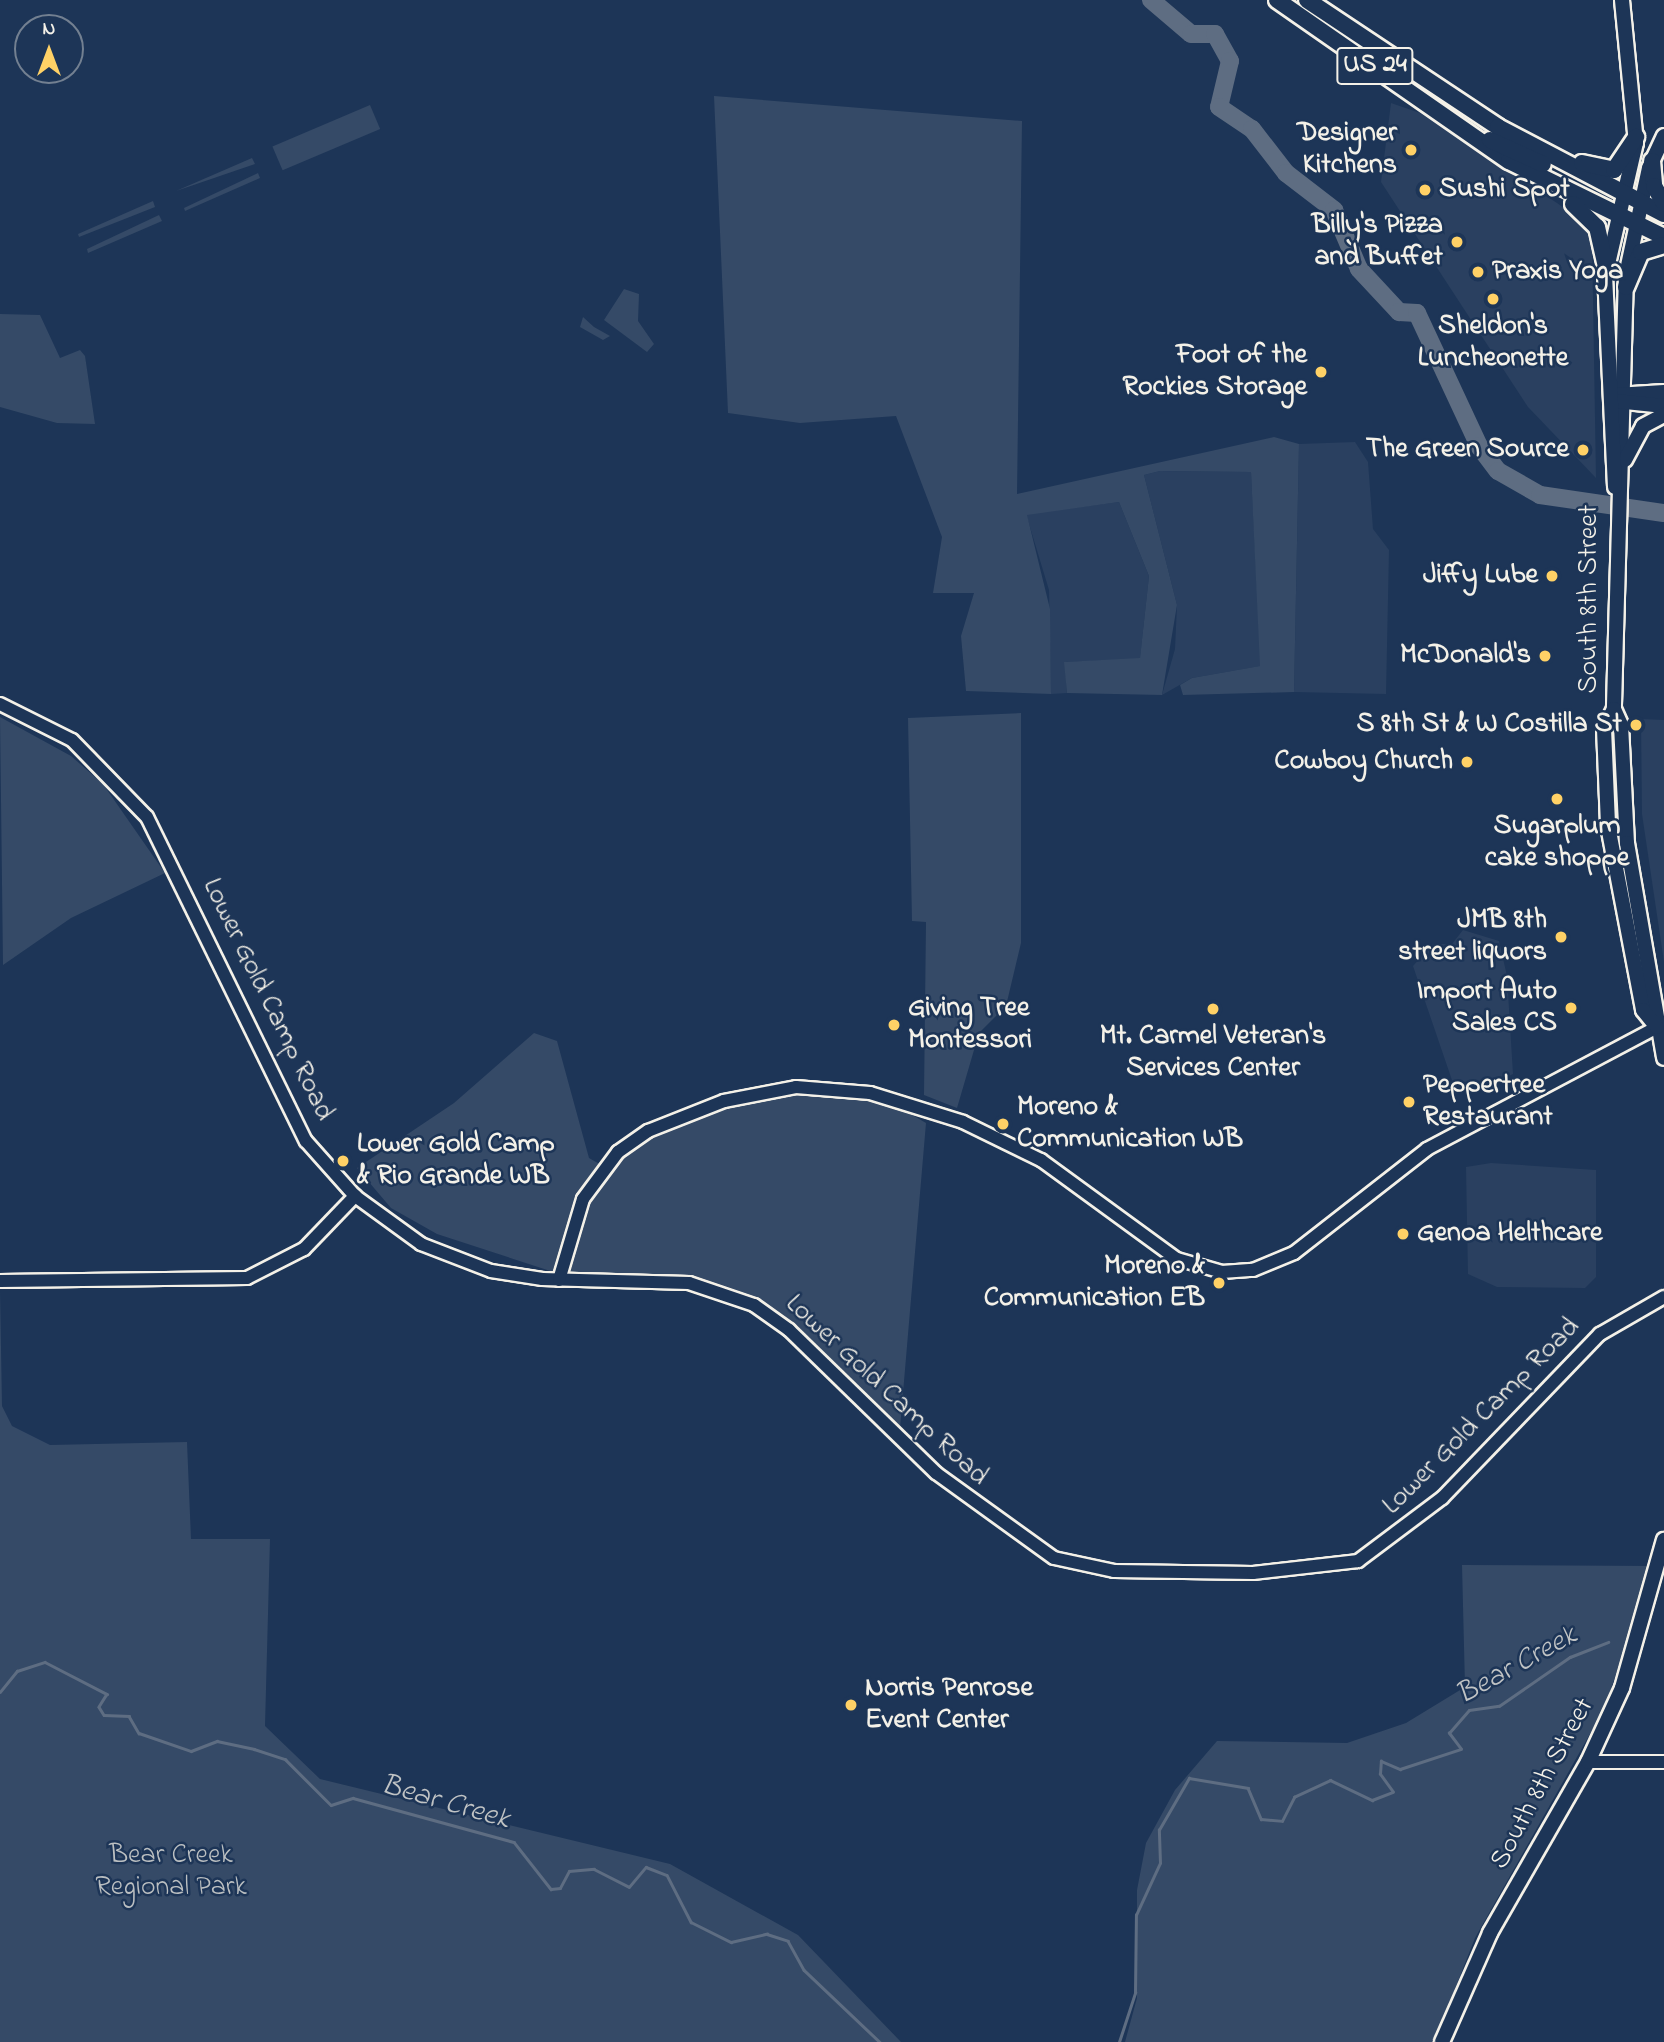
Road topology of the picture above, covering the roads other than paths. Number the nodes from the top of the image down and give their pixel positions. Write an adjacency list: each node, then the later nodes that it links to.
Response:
1 (1277, 0): 5 (highway, US 24)
2 (1307, 0): 4 (highway, US 24)
3 (1622, 0): 7 (main road)
4 (1498, 127): 7 (highway); 11 (highway, US 24)
5 (1472, 133): 9 (highway, US 24); 11 (highway)
6 (1664, 136): 8 (main road, South 8th Street)
7 (1636, 137): 11 (main road)
8 (1652, 161): 10 (highway); 11 (main road, South 8th Street)
9 (1517, 166): 11 (highway, US 24); 16 (highway)
10 (1664, 203)
11 (1627, 204): 12 (highway, US 24); 13 (highway, US 24); 16 (main road, South 8th Street)
12 (1664, 214)
13 (1635, 223): 14 (highway, US 24); 17 (main road, South 8th Street)
14 (1664, 237)
15 (1664, 246): 17 (highway)
16 (1606, 267): 19 (main road, South 8th Street)
17 (1626, 287): 20 (main road, South 8th Street)
18 (1664, 393): 20 (main road)
19 (1608, 397): 20 (main road); 24 (main road, South 8th Street)
20 (1625, 398): 21 (main road); 23 (main road, South 8th Street)
21 (1664, 406)
22 (1664, 415): 23 (main road)
23 (1622, 467): 24 (main road, South 8th Street)
24 (1616, 489): 26 (main road, South 8th Street)
25 (0, 704): 28 (street, Lower Gold Camp Road)
26 (1657, 1027): 27 (main road, South 8th Street); 30 (street)
27 (1664, 1058)
28 (355, 1196): 29 (street); 30 (street, Lower Gold Camp Road)
29 (0, 1280)
30 (559, 1280): 31 (street, Lower Gold Camp Road)
31 (1664, 1297)
32 (1664, 1540): 33 (main road, South 8th Street)
33 (1588, 1762): 34 (street); 35 (main road, South 8th Street)
34 (1664, 1762)
35 (1442, 2042)

